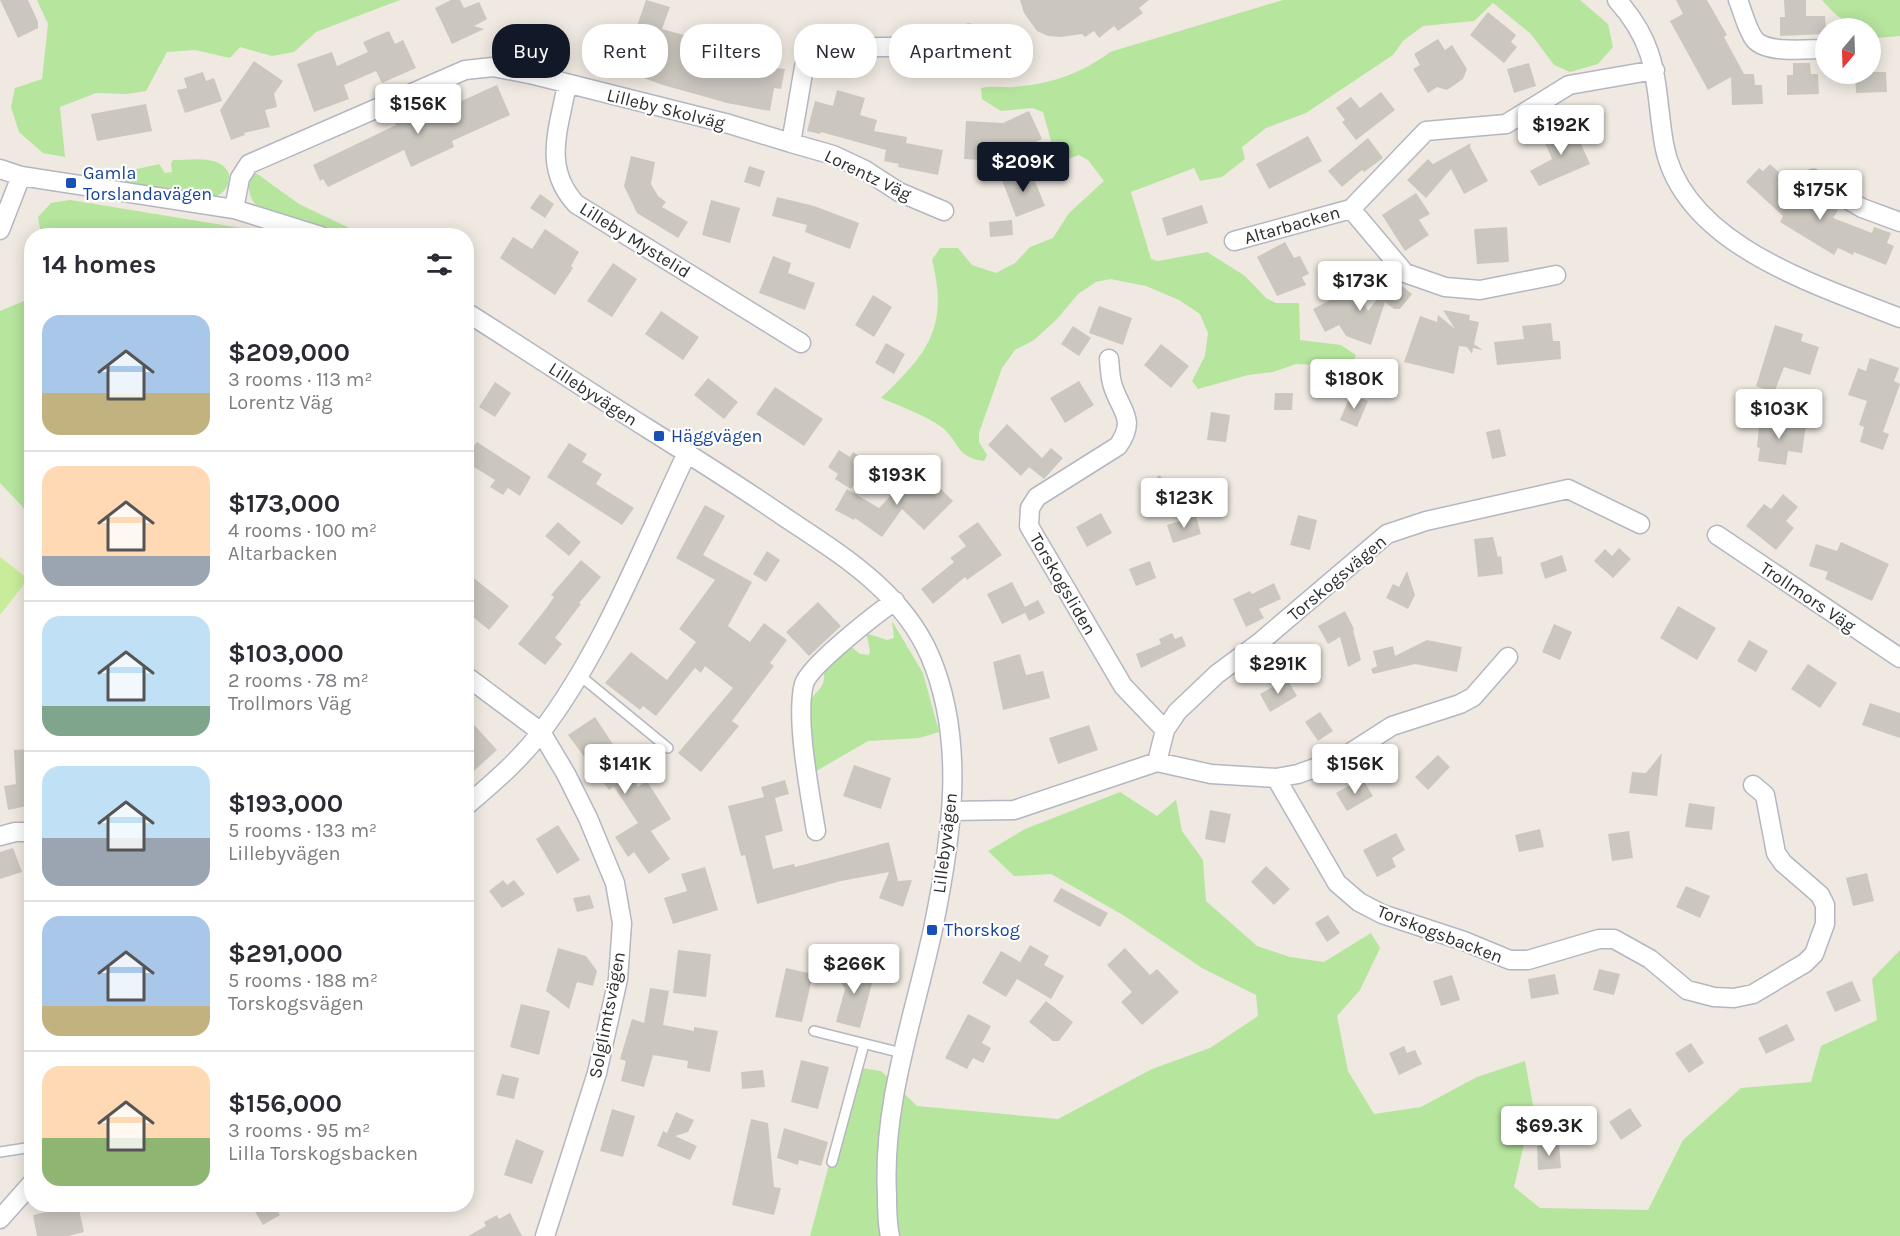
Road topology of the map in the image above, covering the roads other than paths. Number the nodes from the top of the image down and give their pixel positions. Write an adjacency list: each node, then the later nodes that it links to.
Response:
1 (1617, 0): 5 (street)
2 (1738, 0): 4 (street)
3 (889, 47): 7 (street)
4 (1815, 49)
5 (1655, 70): 11 (street, Altarbacken); 20 (street)
6 (567, 84): 7 (street, Lilleby Skolväg); 12 (street, Lilleby Skolväg); 21 (street, Lilleby Mystelid)
7 (791, 143): 13 (street, Lorentz Väg)
8 (0, 169): 9 (street)
9 (21, 176): 12 (street); 16 (street)
10 (1813, 179): 14 (street)
11 (1351, 208): 17 (street, Altarbacken); 18 (street, Altarbacken)
12 (234, 209): 15 (street)
13 (944, 211)
14 (1900, 222)
15 (295, 228)
16 (0, 230)
17 (1234, 241)
18 (1556, 275)
19 (474, 317): 23 (street, Lillebyvägen)
20 (1900, 318)
21 (801, 343)
22 (1109, 359): 31 (street, Torskogsliden)
23 (687, 453): 26 (street, Lillebyvägen); 29 (street)
24 (1640, 524): 31 (street, Torskogsvägen)
25 (1717, 535): 28 (street, Trollmors Väg)
26 (895, 602): 38 (street, Lillebyvägen); 39 (street)
27 (1508, 657): 35 (street)
28 (1900, 658)
29 (578, 674): 32 (street); 33 (lane)
30 (474, 682): 32 (street)
31 (1165, 730): 34 (street, Torskogsvägen)
32 (541, 732): 37 (street); 50 (street, Solglimtsvägen)
33 (668, 748)
34 (1157, 762): 35 (street); 38 (street)
35 (1276, 778): 36 (street, Torskogsbacken)
36 (1754, 785)
37 (474, 799)
38 (952, 811): 44 (street, Lillebyvägen)
39 (816, 831)
40 (24, 832): 41 (street)
41 (0, 836)
42 (814, 1031): 43 (lane)
43 (864, 1044): 44 (lane); 47 (lane)
44 (902, 1053): 51 (street, Lillebyvägen)
45 (24, 1148): 46 (lane)
46 (0, 1152)
47 (832, 1162)
48 (24, 1192): 49 (street)
49 (0, 1219)
50 (545, 1236)
51 (890, 1236)

